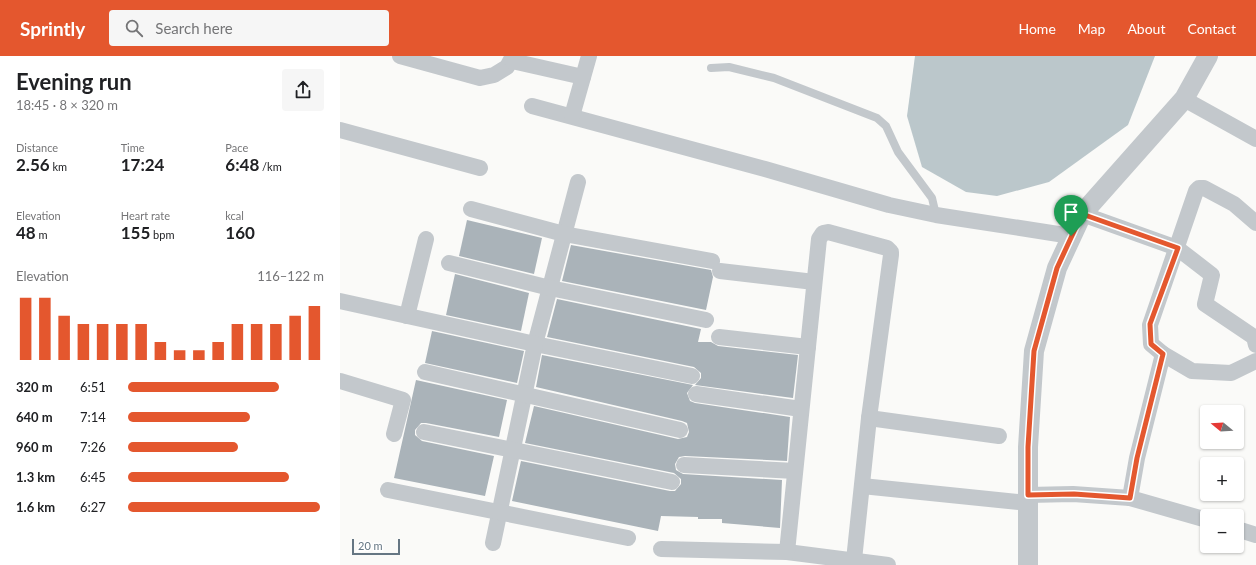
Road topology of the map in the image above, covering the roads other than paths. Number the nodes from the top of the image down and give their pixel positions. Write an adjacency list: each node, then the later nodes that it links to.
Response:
1 (400, 56): 4 (street)
2 (589, 56): 6 (street)
3 (1208, 56): 7 (street)
4 (512, 59): 6 (street)
5 (711, 68): 16 (lane)
6 (583, 77): 9 (street)
7 (1184, 99): 11 (street); 15 (street)
8 (532, 106): 9 (street)
9 (572, 116): 16 (street)
10 (340, 130): 12 (street)
11 (1256, 139)
12 (480, 168)
13 (578, 182): 18 (street)
14 (471, 209): 18 (street)
15 (1082, 214): 19 (street); 21 (street)
16 (936, 215): 19 (street)
17 (1256, 223): 21 (street)
18 (564, 234): 23 (street); 24 (street)
19 (1071, 236): 52 (street)
20 (426, 239): 26 (street)
21 (1178, 248): 30 (street); 32 (street)
22 (449, 263): 24 (street)
23 (814, 282): 31 (street); 40 (street)
24 (550, 288): 27 (street); 29 (street)
25 (340, 301): 26 (street)
26 (407, 316): 29 (street)
27 (706, 320)
28 (719, 338): 31 (street)
29 (535, 344): 35 (street); 38 (street)
30 (1256, 345)
31 (808, 347): 39 (street)
32 (1163, 354): 33 (street); 51 (street)
33 (1256, 361)
34 (425, 372): 38 (street)
35 (692, 376)
36 (341, 385): 43 (street)
37 (696, 394): 39 (street)
38 (524, 396): 41 (street); 45 (street)
39 (801, 409): 47 (street)
40 (870, 418): 44 (street); 49 (street)
41 (680, 430)
42 (424, 432): 45 (street)
43 (394, 434)
44 (999, 436)
45 (513, 451): 48 (street); 53 (street)
46 (684, 465): 47 (street)
47 (795, 471): 60 (street)
48 (672, 482)
49 (862, 486): 52 (street); 61 (street)
50 (388, 490): 53 (street)
51 (1130, 498): 52 (street); 54 (street)
52 (1028, 499): 63 (street)
53 (500, 513): 57 (street); 58 (street)
54 (1200, 518)
55 (1244, 532): 56 (street)
56 (1256, 536)
57 (628, 538)
58 (494, 543)
59 (661, 549): 60 (street)
60 (787, 552): 61 (street)
61 (854, 560): 62 (street)
62 (888, 565)
63 (1028, 565)

